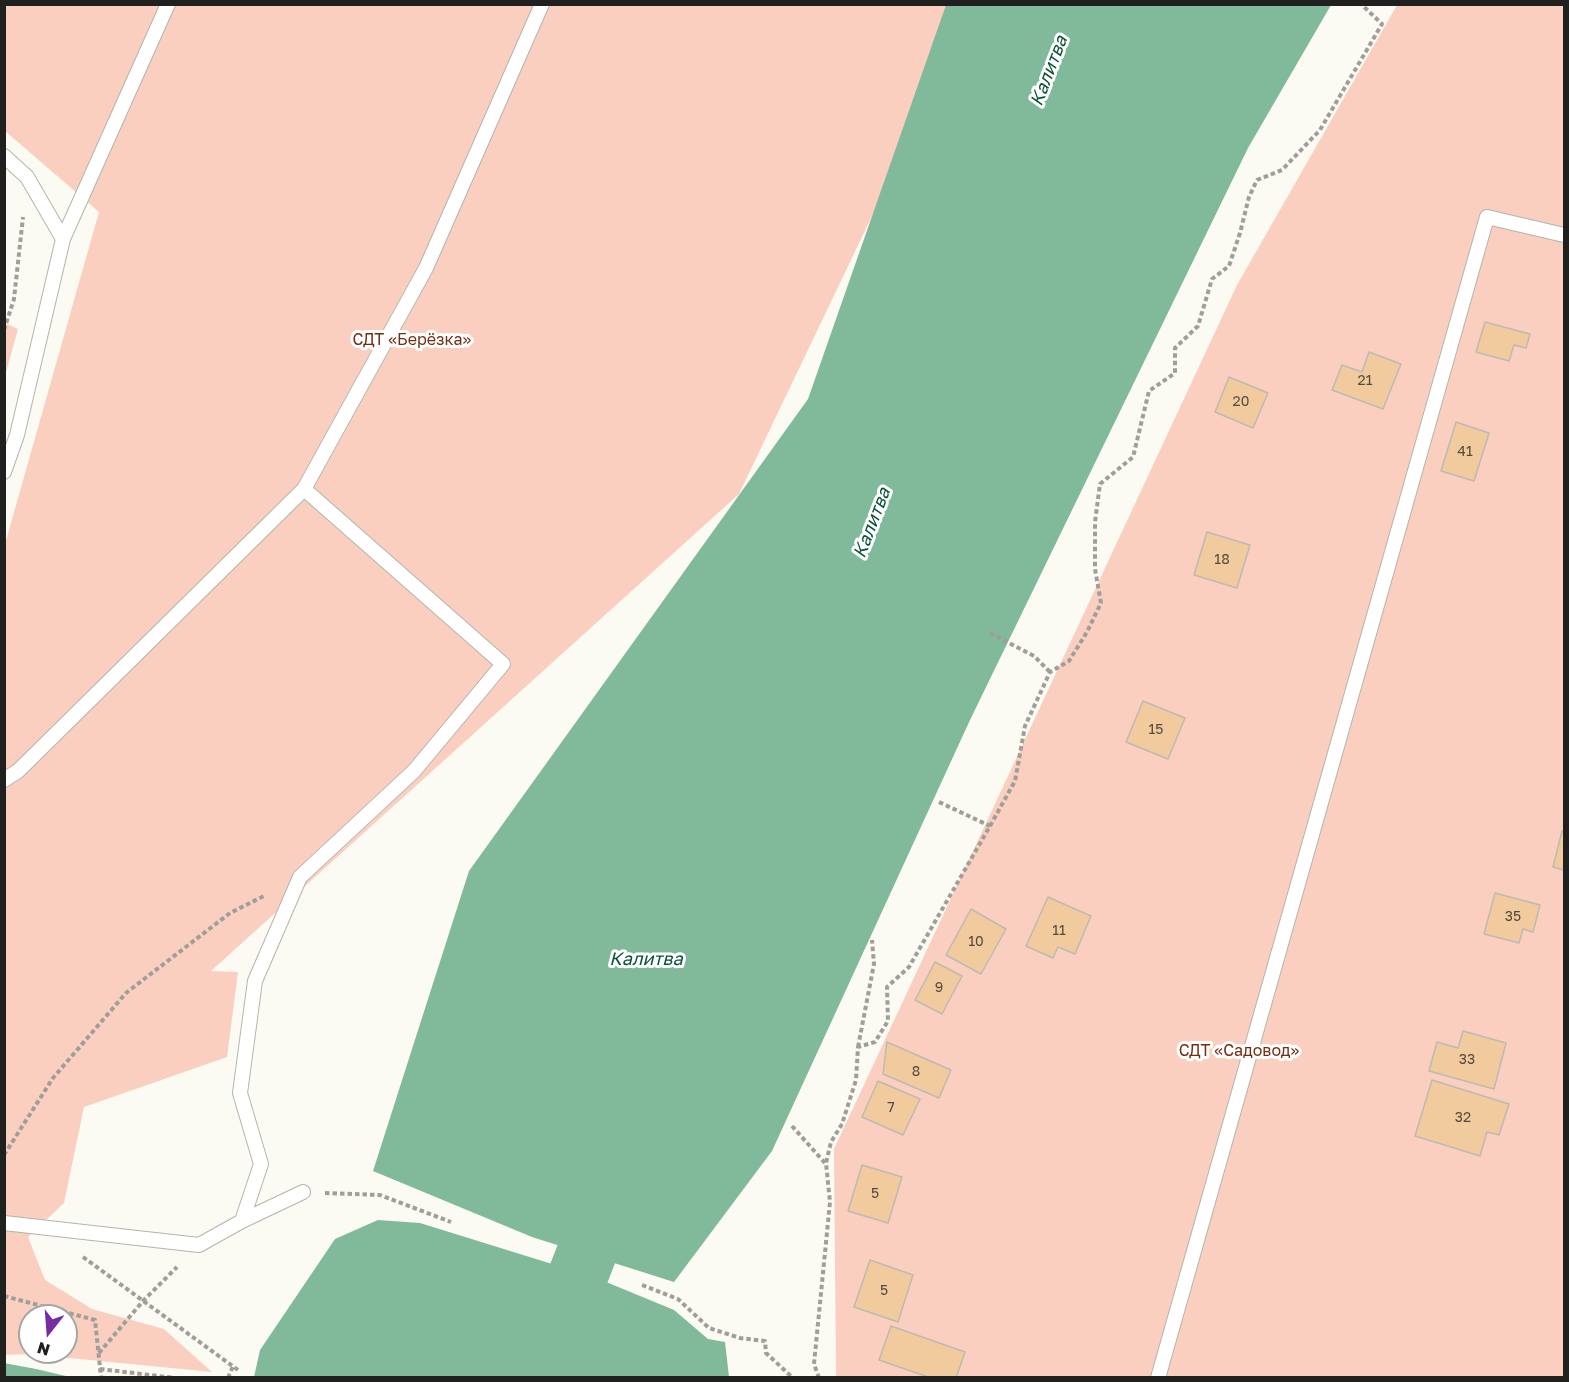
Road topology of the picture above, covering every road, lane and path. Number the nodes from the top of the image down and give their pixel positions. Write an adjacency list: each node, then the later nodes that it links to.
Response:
1 (168, 4): 7 (lane)
2 (542, 4): 10 (lane)
3 (1361, 4): 12 (path)
4 (4, 156): 5 (lane)
5 (27, 177): 7 (lane); 8 (path)
6 (1564, 235): 40 (lane)
7 (63, 239): 9 (lane)
8 (4, 330)
9 (4, 472)
10 (304, 489): 13 (lane); 16 (lane)
11 (990, 633): 12 (path)
12 (1050, 672): 15 (path)
13 (4, 780)
14 (939, 802): 15 (path)
15 (990, 826): 18 (path)
16 (300, 878): 20 (path); 23 (lane)
17 (872, 940): 18 (path)
18 (858, 1047): 21 (path)
19 (792, 1126): 21 (path)
20 (4, 1155)
21 (826, 1163): 39 (path)
22 (303, 1192): 23 (lane); 25 (path)
23 (242, 1221): 26 (lane)
24 (4, 1222): 26 (lane)
25 (451, 1222)
26 (199, 1245): 30 (path)
27 (79, 1254): 30 (path)
28 (642, 1285): 38 (path)
29 (4, 1296): 31 (path)
30 (143, 1301): 31 (path); 32 (path)
31 (99, 1353): 33 (path)
32 (233, 1366): 34 (path); 37 (path)
33 (100, 1369): 35 (path); 36 (path)
34 (238, 1370)
35 (101, 1377)
36 (175, 1377)
37 (228, 1377)
38 (793, 1377)
39 (819, 1377)
40 (1158, 1377)

